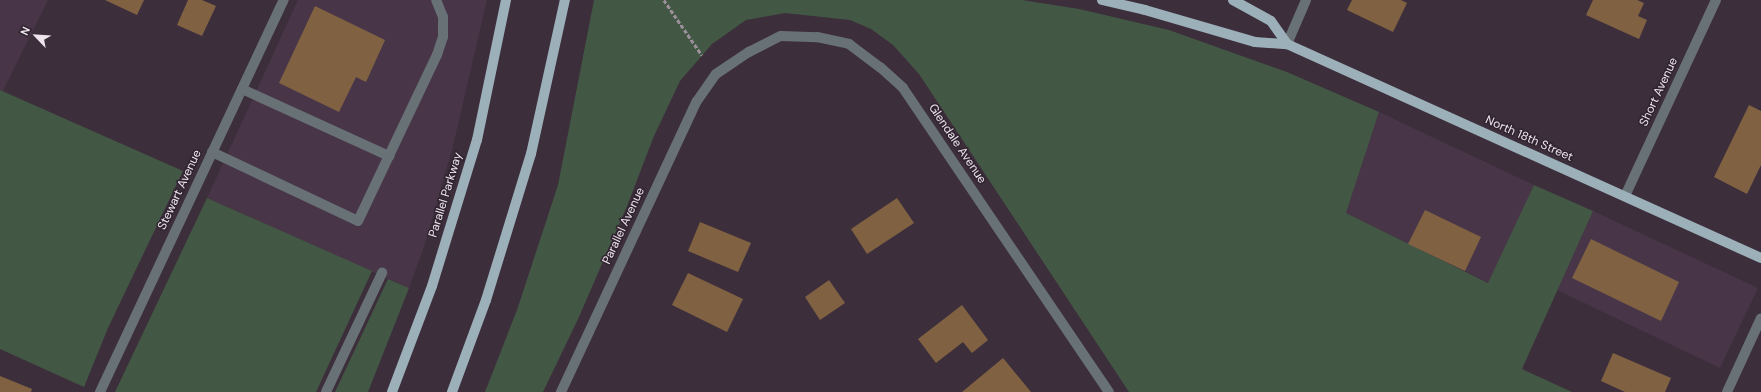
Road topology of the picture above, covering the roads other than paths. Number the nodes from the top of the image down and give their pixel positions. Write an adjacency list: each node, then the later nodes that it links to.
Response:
1 (284, 0): 11 (street, Stewart Avenue)
2 (436, 0): 13 (street)
3 (506, 0): 20 (main road, Parallel Parkway)
4 (565, 0): 21 (main road)
5 (1102, 0): 9 (main road, North 18th Street)
6 (1233, 0): 9 (main road)
7 (1306, 0): 9 (street)
8 (1716, 0): 14 (street, Short Avenue)
9 (1287, 44): 14 (main road, North 18th Street)
10 (716, 74): 22 (street, Parallel Avenue); 23 (street, Glendale Avenue)
11 (242, 89): 12 (street, Stewart Avenue); 13 (street)
12 (212, 152): 13 (street); 18 (street, Stewart Avenue)
13 (389, 156)
14 (1625, 196): 15 (main road, North 18th Street)
15 (1761, 258)
16 (382, 273): 19 (street)
17 (1761, 318): 24 (street)
18 (100, 392)
19 (326, 392)
20 (392, 392)
21 (452, 392)
22 (561, 392)
23 (1109, 392)
24 (1727, 392)

